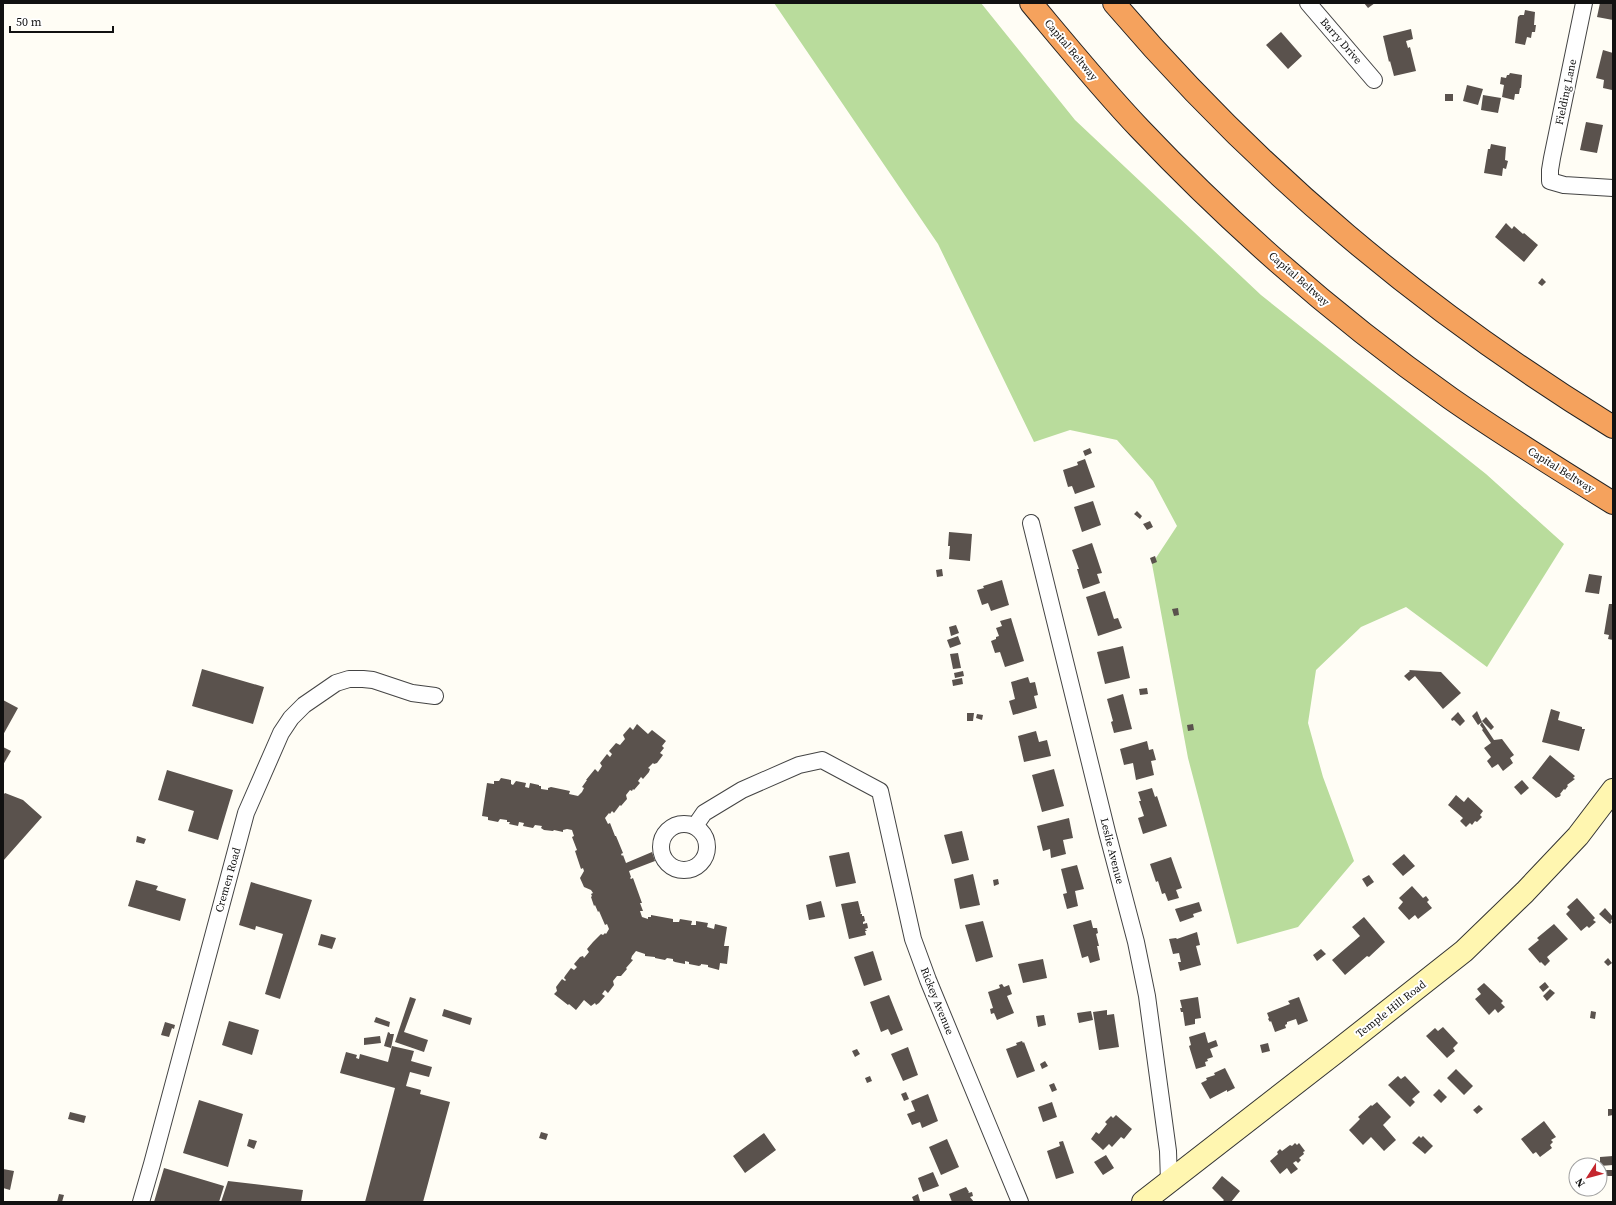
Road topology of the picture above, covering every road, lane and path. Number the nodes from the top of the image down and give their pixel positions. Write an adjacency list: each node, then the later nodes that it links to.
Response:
1 (1031, 3): 8 (highway, Capital Beltway)
2 (1114, 3): 7 (highway)
3 (1308, 3): 5 (street, Barry Drive)
4 (1584, 3): 6 (street, Fielding Lane)
5 (1374, 80)
6 (1613, 188)
7 (1613, 427)
8 (1613, 503)
9 (1031, 523): 13 (street, Leslie Avenue)
10 (435, 696): 14 (street, Cremen Road)
11 (1613, 790): 13 (main road, Temple Hill Road)
12 (695, 826): 15 (street, Rickey Avenue)
13 (1157, 1195)
14 (141, 1202)
15 (1020, 1202)

